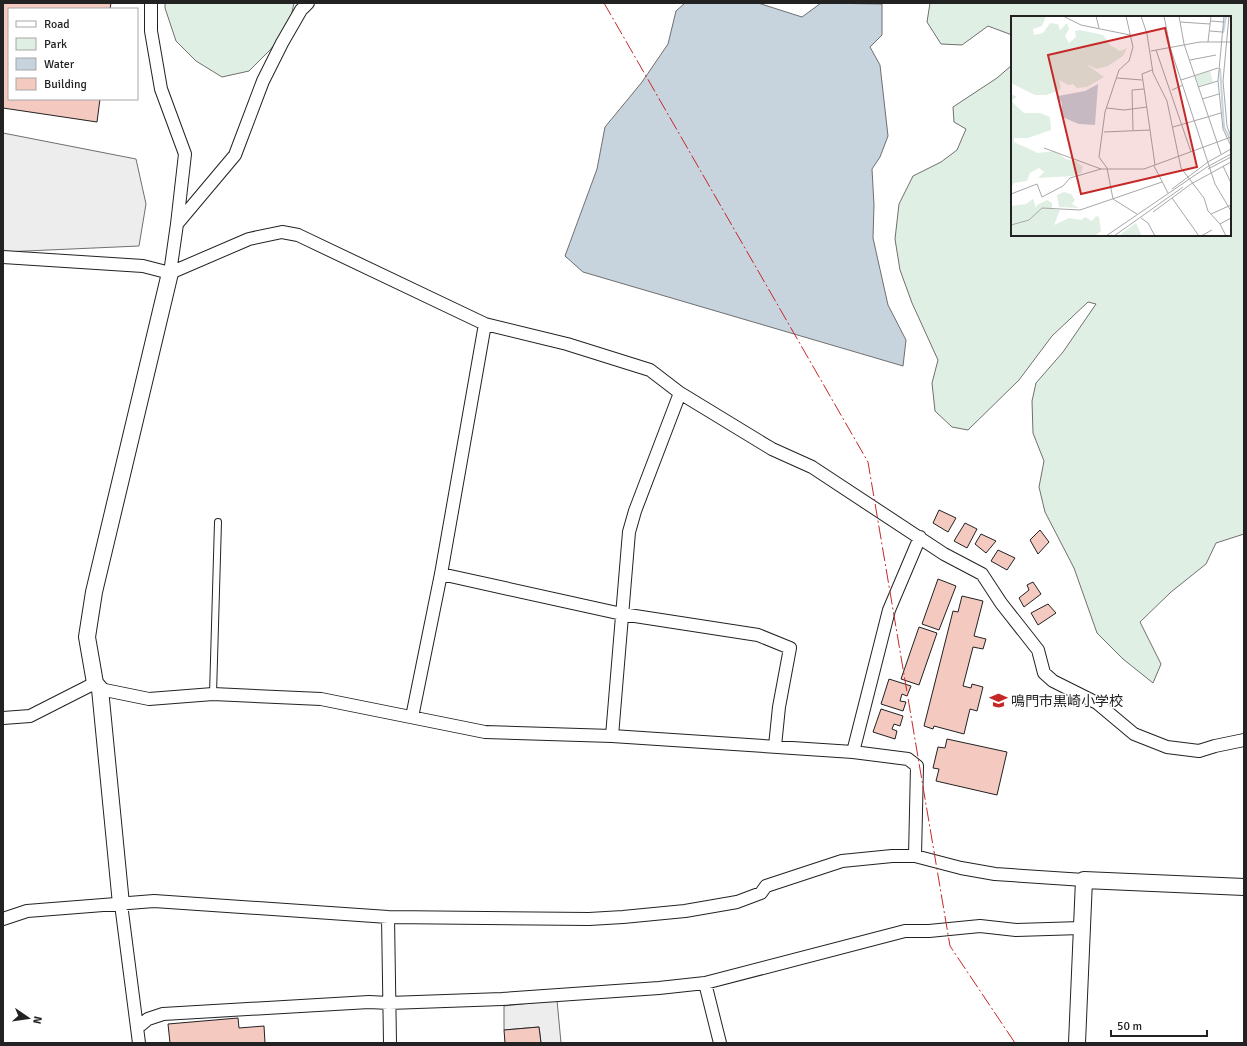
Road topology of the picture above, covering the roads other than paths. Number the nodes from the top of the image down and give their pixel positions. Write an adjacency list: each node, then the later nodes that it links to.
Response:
1 (151, 3): 3 (street)
2 (308, 3): 3 (street)
3 (177, 224): 5 (street)
4 (3, 257): 5 (street)
5 (170, 272): 6 (street); 12 (street)
6 (485, 324): 7 (street); 10 (street)
7 (680, 393): 9 (street); 11 (street)
8 (218, 522): 13 (lane)
9 (920, 537): 17 (street); 19 (street)
10 (441, 574): 11 (street); 14 (street)
11 (622, 614): 16 (street); 18 (street)
12 (97, 686): 13 (street); 15 (street); 23 (street)
13 (213, 694): 14 (street)
14 (412, 717): 16 (street)
15 (3, 718)
16 (612, 736): 18 (street)
17 (1244, 740)
18 (775, 746): 19 (street)
19 (853, 752): 20 (street)
20 (915, 856): 21 (street); 24 (street)
21 (1084, 880): 22 (street); 26 (street)
22 (1244, 887)
23 (121, 904): 24 (street); 25 (street); 29 (street)
24 (388, 917): 28 (street)
25 (3, 919)
26 (1081, 928): 27 (street); 33 (street)
27 (705, 983): 28 (street); 32 (street)
28 (389, 1003): 29 (street); 31 (street)
29 (137, 1028): 30 (street)
30 (138, 1043)
31 (390, 1043)
32 (720, 1043)
33 (1077, 1043)

